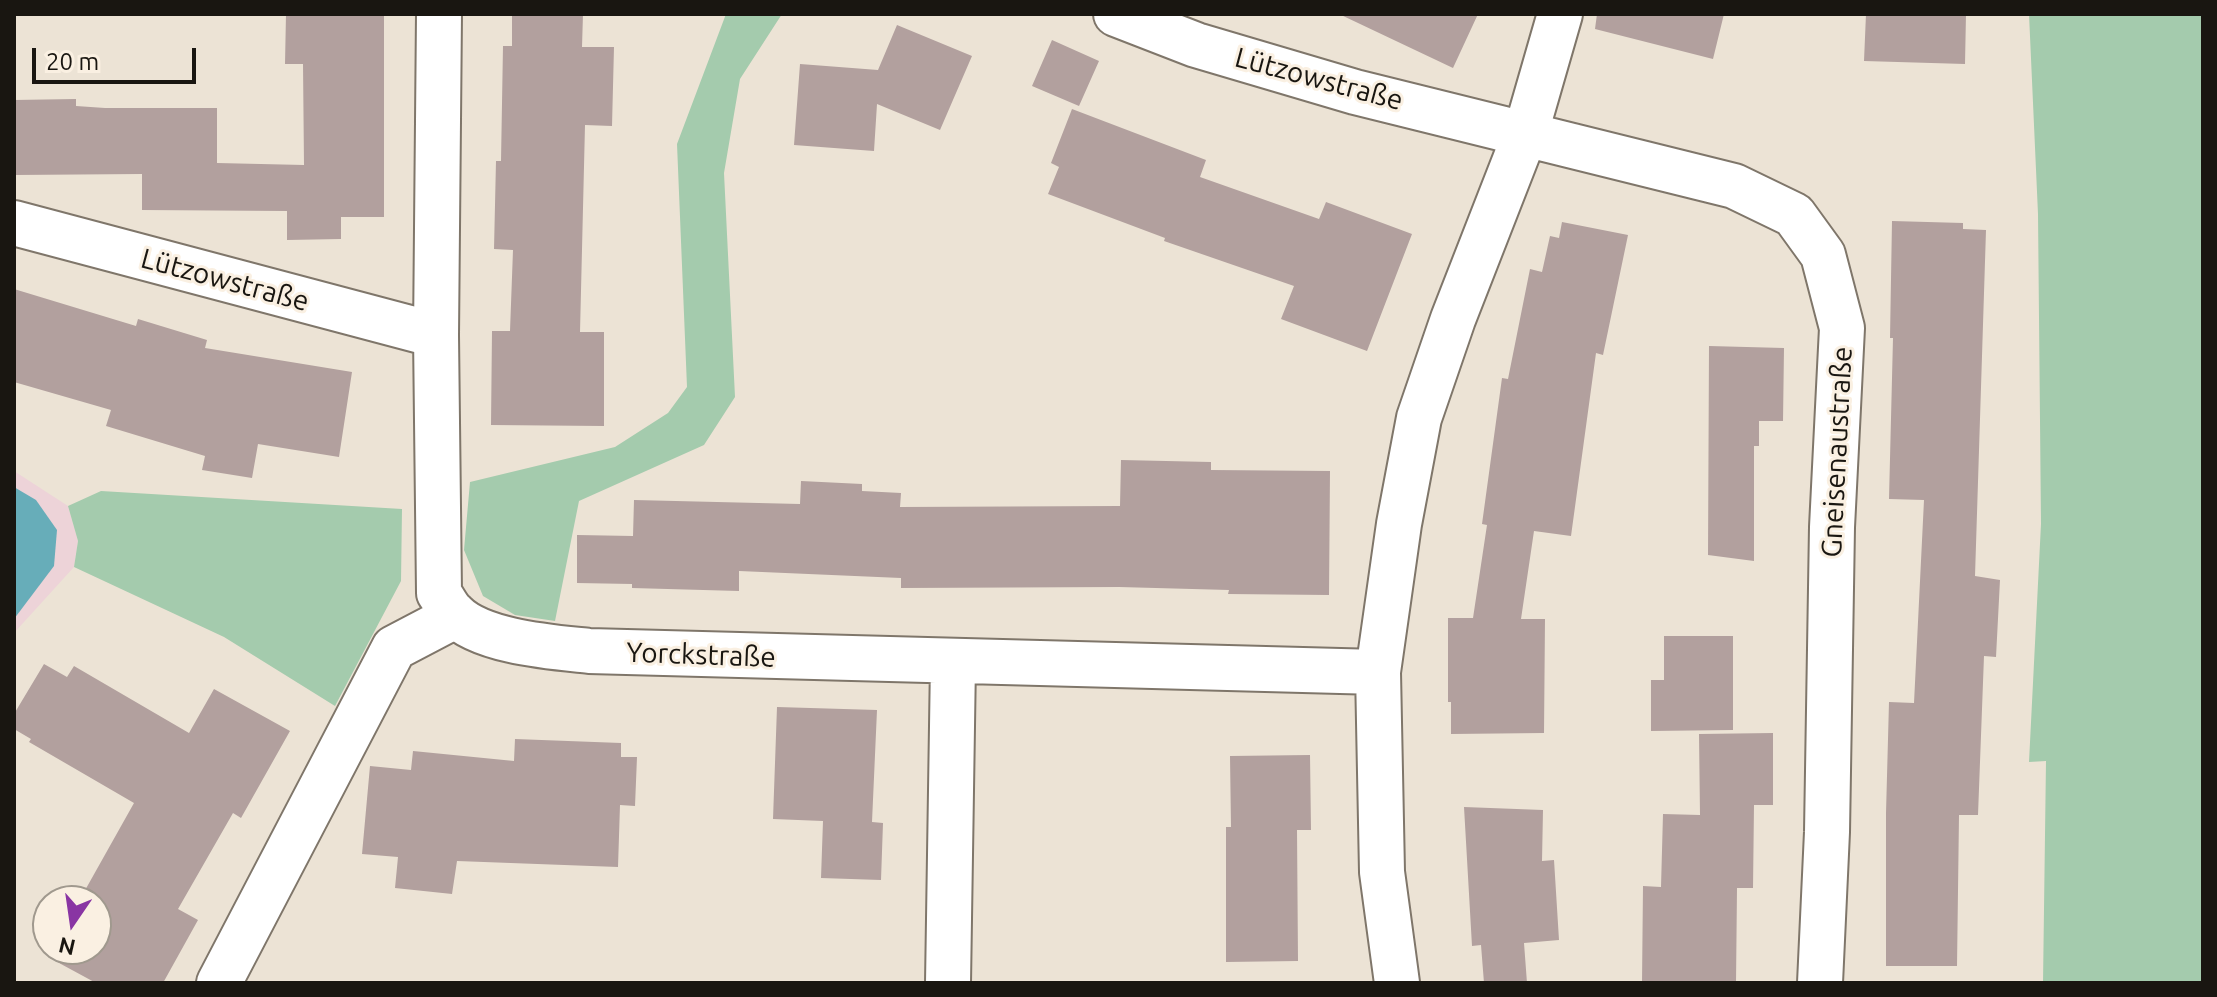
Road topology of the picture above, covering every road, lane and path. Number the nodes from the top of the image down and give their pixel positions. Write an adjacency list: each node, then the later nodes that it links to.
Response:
1 (439, 14): 6 (street)
2 (1116, 14): 4 (street, Lützowstraße)
3 (1560, 14): 4 (street)
4 (1526, 132): 9 (street); 13 (street, Gneisenaustraße)
5 (14, 223): 6 (street, Lützowstraße)
6 (436, 335): 7 (street)
7 (447, 604): 8 (street, Yorckstraße); 10 (street)
8 (953, 662): 9 (street, Yorckstraße); 11 (street)
9 (1378, 672): 12 (street)
10 (219, 983)
11 (948, 983)
12 (1397, 983)
13 (1820, 983)

